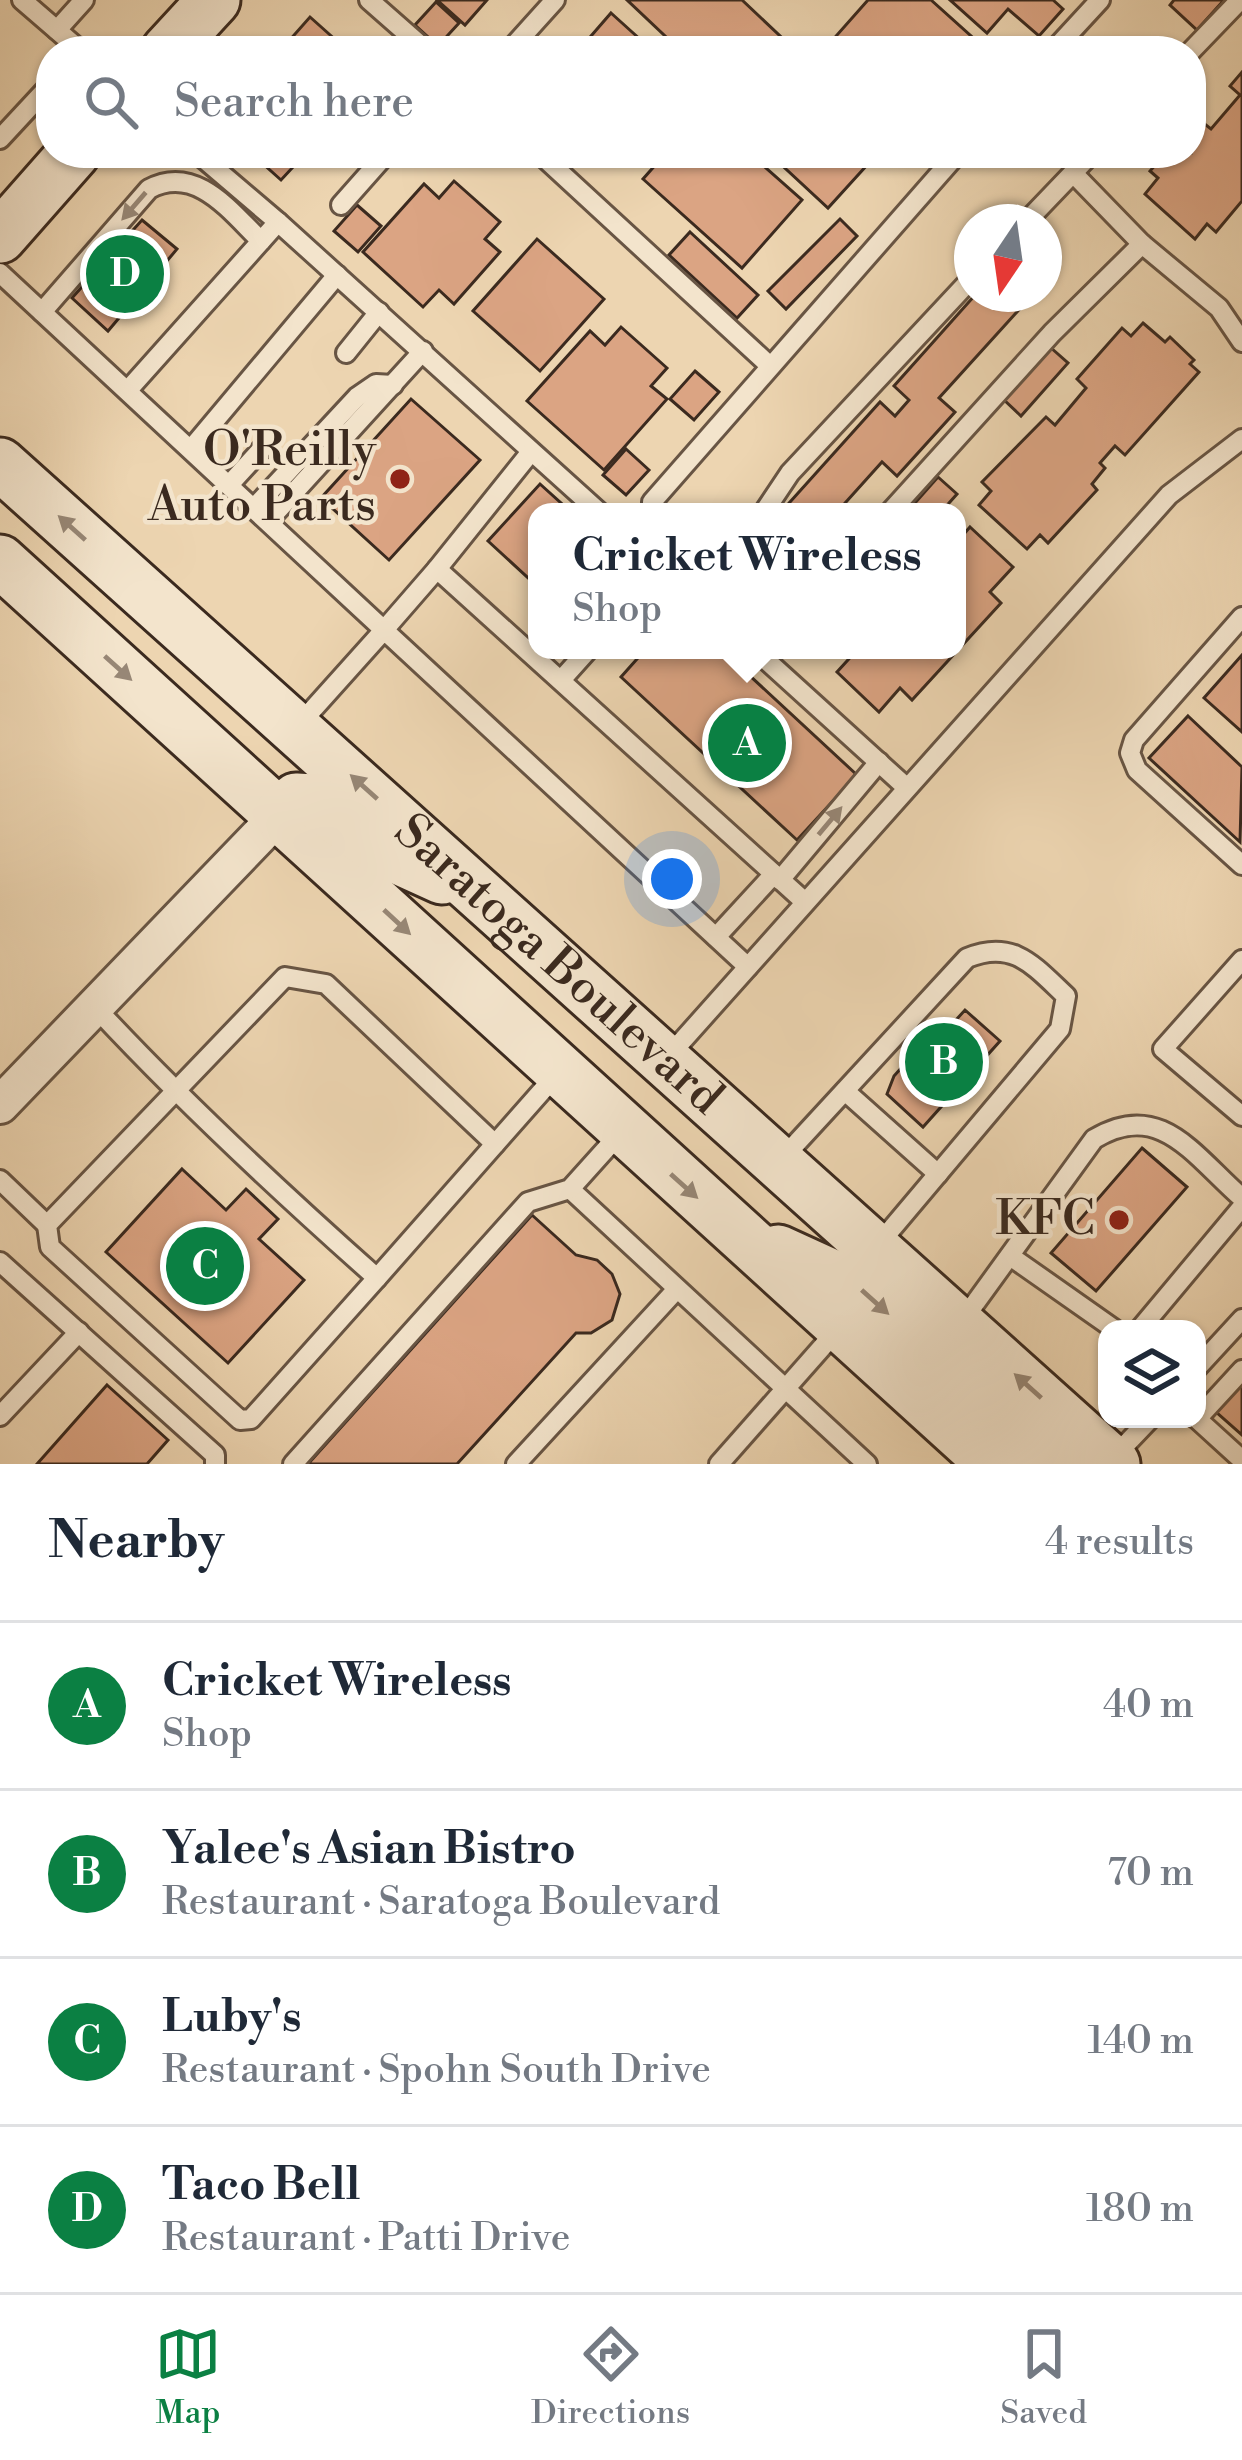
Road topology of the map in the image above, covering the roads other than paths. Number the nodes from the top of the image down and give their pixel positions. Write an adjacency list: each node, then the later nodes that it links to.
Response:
1 (22, 0): 8 (lane)
2 (84, 0): 8 (lane)
3 (214, 0): 10 (main road)
4 (369, 0): 11 (lane)
5 (555, 0): 12 (lane)
6 (1100, 0): 13 (lane)
7 (1240, 0): 14 (lane)
8 (56, 30): 9 (lane)
9 (63, 36)
10 (180, 36)
11 (411, 36)
12 (522, 36)
13 (1067, 36)
14 (1205, 36)
15 (36, 100): 16 (lane)
16 (0, 139)
17 (61, 168): 27 (main road)
18 (214, 168): 26 (lane)
19 (374, 168): 25 (lane)
20 (555, 168): 38 (lane)
21 (945, 168): 38 (lane)
22 (1077, 168): 23 (lane)
23 (1073, 172): 24 (lane); 29 (lane)
24 (1043, 204)
25 (341, 205)
26 (278, 222): 28 (lane); 31 (lane)
27 (0, 237)
28 (261, 241): 33 (lane, one-way to 33); 39 (lane)
29 (1142, 244): 35 (lane); 49 (lane)
30 (0, 273): 33 (lane)
31 (337, 275): 34 (lane); 42 (lane)
32 (954, 297): 48 (lane)
33 (42, 312): 39 (lane)
34 (379, 312): 36 (lane); 37 (lane)
35 (1242, 342)
36 (423, 351): 43 (lane); 50 (lane)
37 (346, 352)
38 (769, 365): 46 (lane)
39 (128, 390): 42 (lane)
40 (1242, 439): 62 (lane)
41 (270, 440): 45 (lane)
42 (191, 449): 45 (lane)
43 (530, 453): 47 (lane); 52 (lane)
44 (0, 464): 60 (main road, Saratoga Boulevard, one-way to 44)
45 (229, 485): 50 (lane)
46 (652, 502)
47 (588, 503)
48 (771, 503)
49 (898, 503)
50 (261, 515): 54 (lane)
51 (0, 561): 63 (main road, Saratoga Boulevard, one-way to 63)
52 (437, 569): 54 (lane); 55 (lane)
53 (1242, 617): 64 (lane)
54 (384, 630): 60 (lane); 68 (lane)
55 (528, 650)
56 (538, 659): 59 (lane)
57 (580, 659): 59 (lane)
58 (765, 659): 61 (lane)
59 (562, 680): 65 (lane)
60 (297, 727): 66 (main road, Saratoga Boulevard, one-way to 60)
61 (879, 762): 62 (lane); 65 (lane, one-way to 61)
62 (906, 787): 67 (lane)
63 (280, 814): 66 (main road); 71 (street); 73 (main road, Saratoga Boulevard, one-way to 73)
64 (1242, 865)
65 (777, 877): 67 (lane); 68 (lane)
66 (491, 902): 72 (main road, Saratoga Boulevard)
67 (805, 902): 70 (lane)
68 (716, 938): 70 (lane)
69 (1242, 960): 77 (lane)
70 (748, 967): 72 (lane)
71 (95, 1007): 74 (lane); 76 (street)
72 (666, 1059): 80 (main road, Saratoga Boulevard)
73 (560, 1071): 78 (main road, Saratoga Boulevard); 79 (lane)
74 (173, 1091): 79 (lane); 86 (lane); 91 (lane)
75 (844, 1091): 80 (lane); 81 (lane); 81 (lane)
76 (0, 1106)
77 (1242, 1116)
78 (623, 1130): 83 (lane); 87 (main road, Saratoga Boulevard, one-way to 87)
79 (495, 1144): 91 (lane)
80 (779, 1162): 88 (main road, Saratoga Boulevard)
81 (938, 1174): 88 (lane)
82 (0, 1180): 86 (lane)
83 (570, 1189): 92 (lane); 109 (lane)
84 (1242, 1198): 89 (lane)
85 (1242, 1208): 95 (lane)
86 (46, 1225): 91 (lane)
87 (734, 1232): 97 (main road, Saratoga Boulevard); 114 (main road, one-way to 114)
88 (875, 1248): 96 (main road, Saratoga Boulevard)
89 (1010, 1256): 94 (lane); 96 (lane)
90 (3, 1272): 98 (lane)
91 (377, 1278)
92 (677, 1289): 101 (lane); 110 (lane)
93 (1242, 1319): 99 (lane)
94 (1101, 1320)
95 (1148, 1320)
96 (960, 1324): 107 (main road, Saratoga Boulevard, one-way to 96)
97 (840, 1327): 101 (lane); 113 (main road, Saratoga Boulevard)
98 (79, 1332): 103 (lane); 108 (lane)
99 (1206, 1358)
100 (1242, 1370): 102 (lane)
101 (784, 1390): 111 (lane); 112 (lane)
102 (1206, 1409)
103 (0, 1417)
104 (1206, 1427): 106 (lane)
105 (1142, 1428): 107 (lane)
106 (1242, 1460)
107 (1111, 1463)
108 (215, 1464)
109 (293, 1464)
110 (516, 1464)
111 (719, 1464)
112 (867, 1464)
113 (993, 1464)
114 (1055, 1464)

